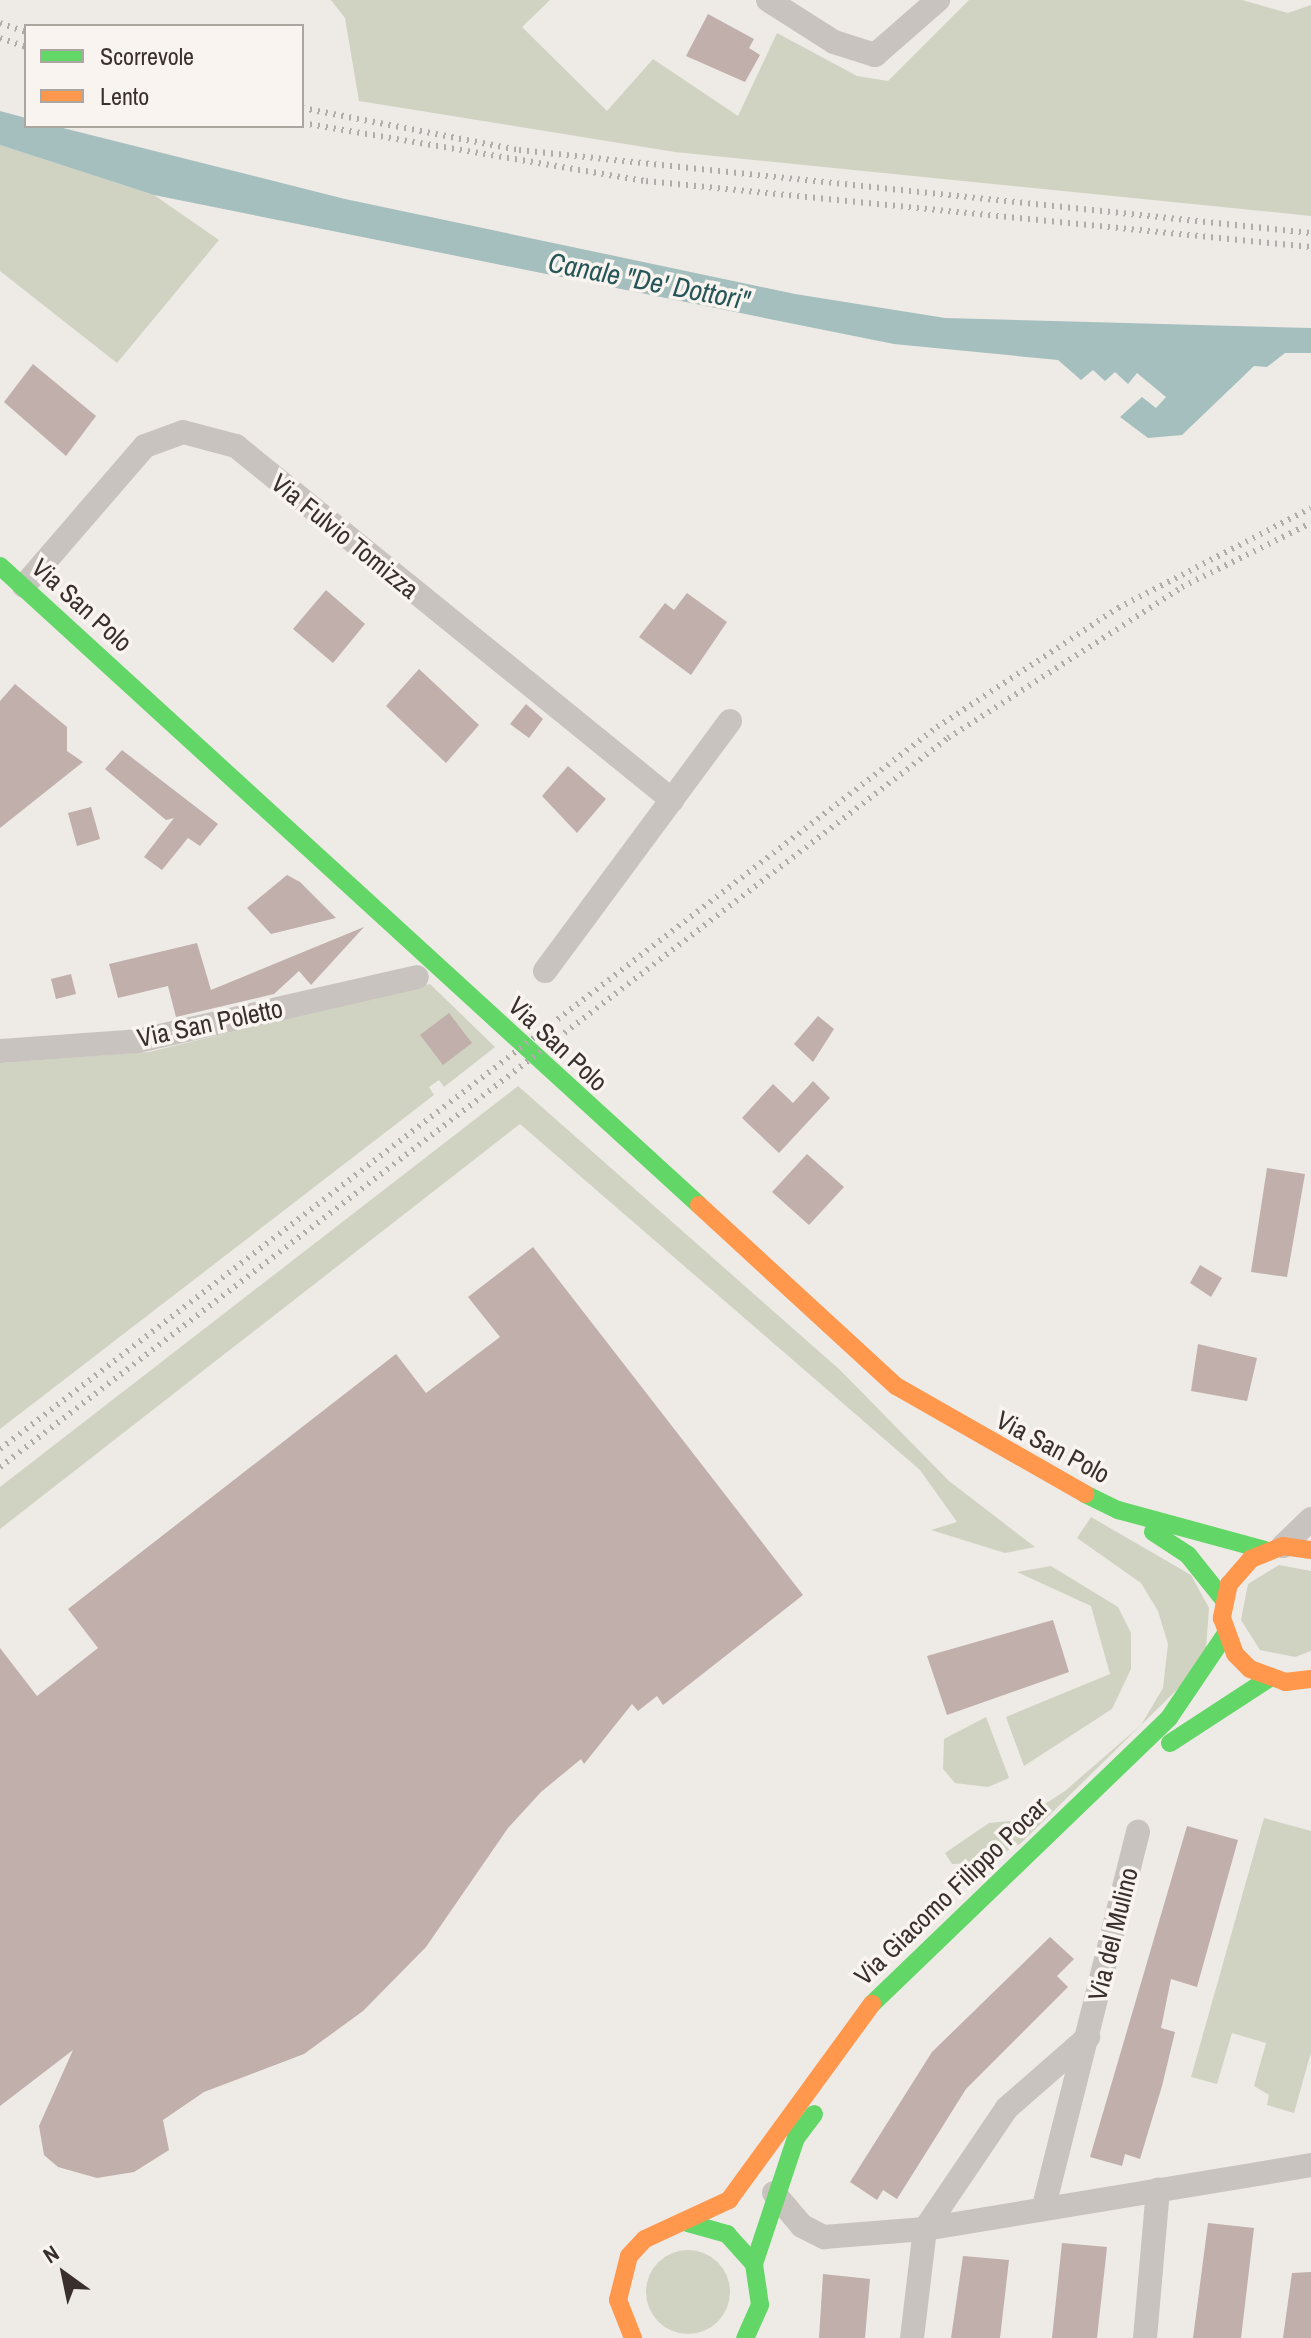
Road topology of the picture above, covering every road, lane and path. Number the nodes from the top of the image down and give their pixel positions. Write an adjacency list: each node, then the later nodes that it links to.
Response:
1 (768, 0): 2 (street)
2 (938, 0)
3 (0, 566): 4 (main road, Via San Polo)
4 (24, 586): 6 (street, Via Fulvio Tomizza); 10 (main road, Via San Polo)
5 (730, 721): 6 (street)
6 (672, 800): 7 (street)
7 (545, 971)
8 (417, 977): 9 (street, Via San Poletto)
9 (0, 1051)
10 (1118, 1510): 12 (main road, Via San Polo); 14 (main road, Via San Polo)
11 (1311, 1519): 12 (street)
12 (1274, 1548): 13 (main road, Via San Polo); 14 (main road)
13 (1311, 1550)
14 (1224, 1600): 15 (main road)
15 (1225, 1635): 16 (main road); 24 (main road, Via Giacomo Filippo Pocar)
16 (1268, 1679): 17 (main road); 22 (main road, Via Giacomo Filippo Pocar)
17 (1311, 1679)
18 (1138, 1832): 19 (street, Via del Mulino)
19 (1088, 2037): 23 (street, Via del Mulino); 25 (street, Via del Mulino)
20 (1311, 2165): 21 (street)
21 (1158, 2190): 23 (street); 30 (street)
22 (774, 2193): 25 (street); 26 (main road, Via Giacomo Filippo Pocar)
23 (1044, 2206): 25 (street)
24 (688, 2223): 26 (main road); 27 (main road, Via Giacomo Filippo Pocar)
25 (925, 2229): 29 (street, Via del Mulino)
26 (754, 2264): 28 (main road, Via Giacomo Filippo Pocar)
27 (633, 2338)
28 (745, 2338)
29 (912, 2338)
30 (1145, 2338)

